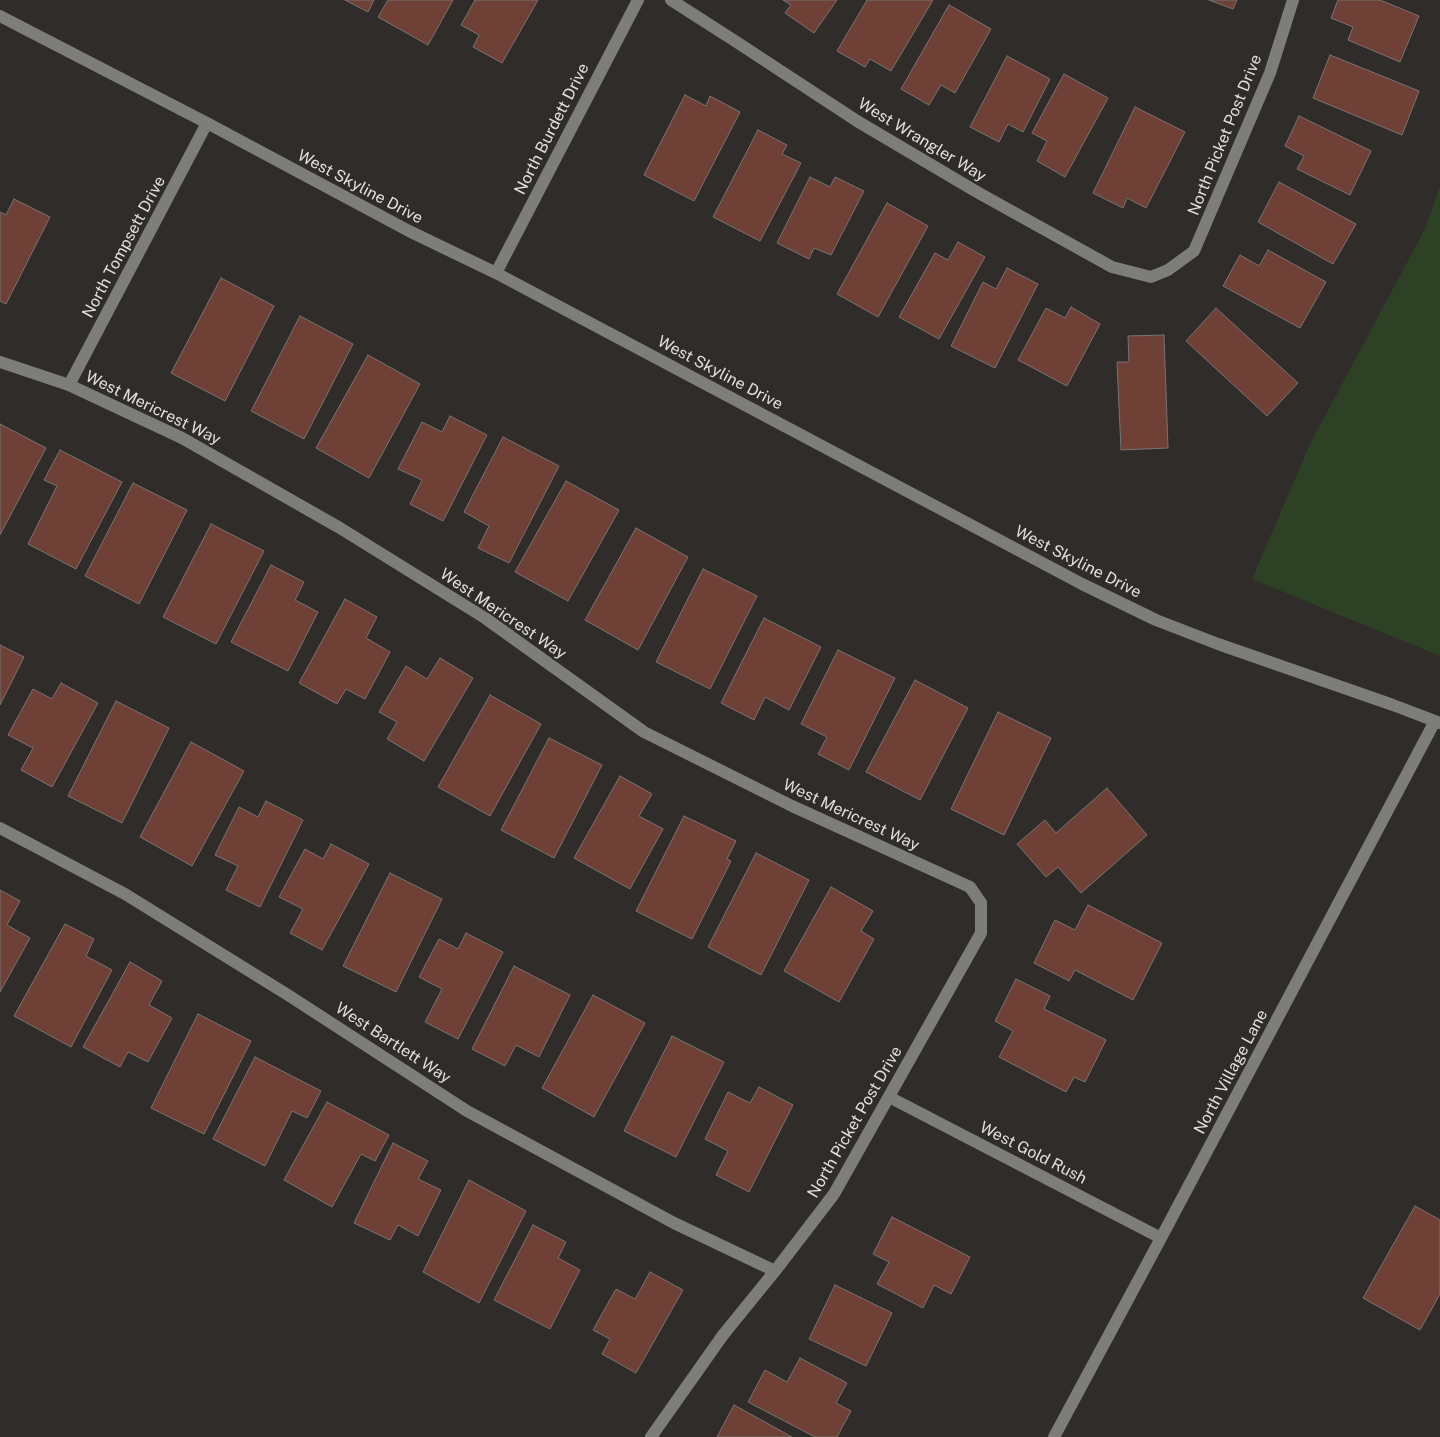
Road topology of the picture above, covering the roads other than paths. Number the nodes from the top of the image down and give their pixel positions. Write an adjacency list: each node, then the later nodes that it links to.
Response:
1 (638, 0): 7 (street, North Burdett Drive)
2 (671, 0): 6 (street, West Wrangler Way)
3 (1293, 0): 6 (street, North Picket Post Drive)
4 (0, 16): 5 (street, West Skyline Drive)
5 (207, 123): 7 (street, West Skyline Drive); 9 (street, North Tompsett Drive)
6 (1168, 270)
7 (496, 273): 10 (street, West Skyline Drive)
8 (0, 362): 9 (street, West Mericrest Way)
9 (69, 385): 12 (street, West Mericrest Way)
10 (1438, 722): 14 (street, North Village Lane)
11 (0, 828): 15 (street, West Bartlett Way)
12 (981, 903): 13 (street, North Picket Post Drive)
13 (889, 1097): 14 (street, West Gold Rush); 15 (street, North Picket Post Drive)
14 (1161, 1238): 17 (street, North Village Lane)
15 (775, 1271): 16 (street, North Picket Post Drive)
16 (651, 1437)
17 (1054, 1437)

